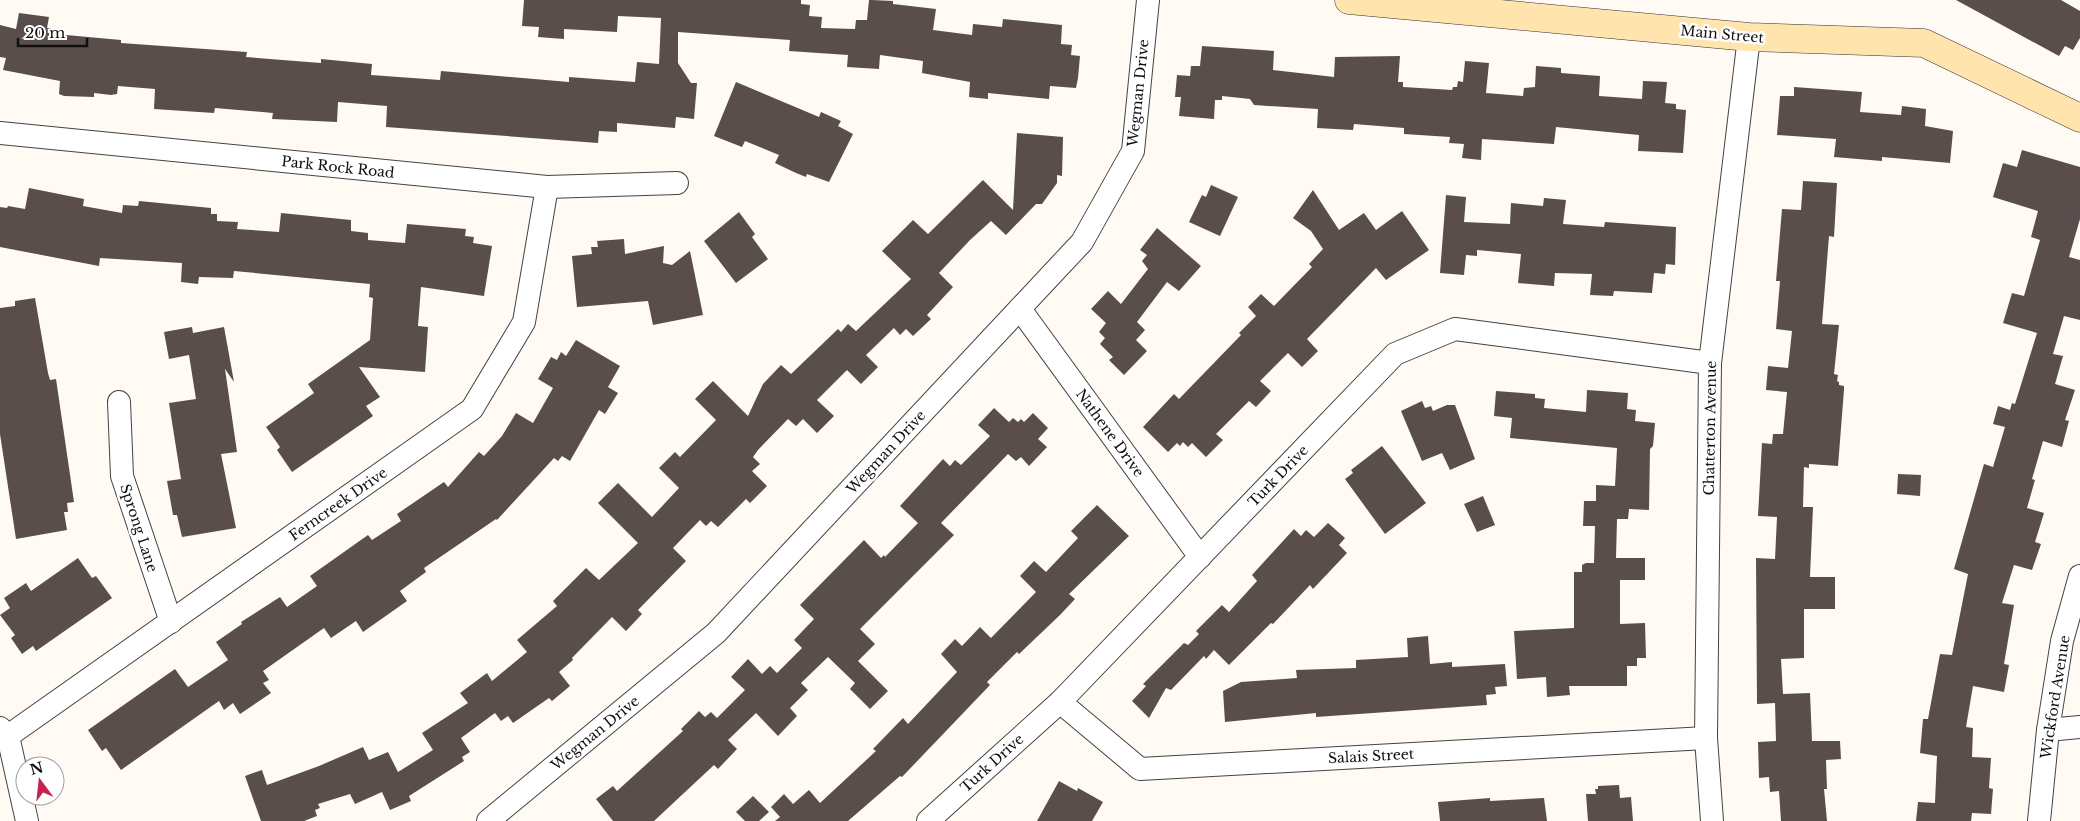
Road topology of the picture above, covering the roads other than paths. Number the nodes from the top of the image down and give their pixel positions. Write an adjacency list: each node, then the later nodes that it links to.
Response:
1 (1148, 0): 8 (street, Wegman Drive)
2 (1349, 0): 3 (street, Main Street)
3 (1749, 37): 4 (street, Main Street); 9 (street, Chatterton Avenue)
4 (2080, 118)
5 (0, 133): 7 (street, Park Rock Road)
6 (676, 183): 7 (street, Park Rock Road)
7 (547, 187): 13 (street, Ferncreek Drive)
8 (1020, 309): 11 (street, Nathene Drive); 20 (street, Wegman Drive)
9 (1710, 363): 11 (street, Turk Drive); 18 (street, Chatterton Avenue)
10 (119, 402): 13 (street, Sprong Lane)
11 (1200, 557): 14 (street, Turk Drive)
12 (2080, 576): 16 (street, Wickford Avenue)
13 (171, 622): 17 (street, Ferncreek Drive)
14 (1060, 702): 18 (street, Salais Street); 21 (street, Turk Drive)
15 (2080, 727): 16 (street)
16 (2048, 730): 23 (street, Wickford Avenue)
17 (4, 732): 19 (street)
18 (1706, 738): 22 (street, Chatterton Avenue)
19 (27, 821)
20 (488, 821)
21 (928, 821)
22 (1712, 821)
23 (2039, 821)

